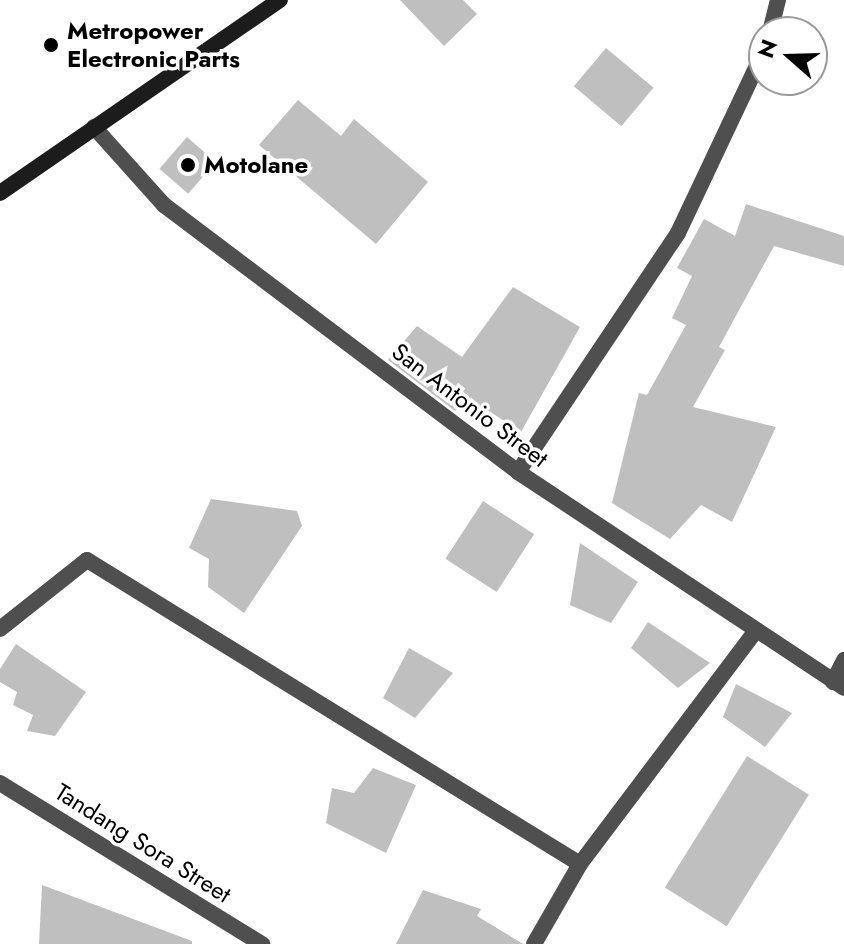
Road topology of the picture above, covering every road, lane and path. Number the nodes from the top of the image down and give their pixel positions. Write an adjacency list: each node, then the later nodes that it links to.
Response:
1 (280, 0): 3 (main road)
2 (748, 85): 5 (street)
3 (94, 127): 4 (main road); 5 (street, San Antonio Street)
4 (0, 193)
5 (518, 472): 7 (street, San Antonio Street)
6 (0, 629): 11 (street)
7 (755, 632): 9 (street, San Antonio Street); 11 (street)
8 (844, 660): 9 (street)
9 (838, 685)
10 (0, 783): 12 (street, Tandang Sora Street)
11 (580, 864): 13 (street)
12 (262, 944)
13 (534, 944)

